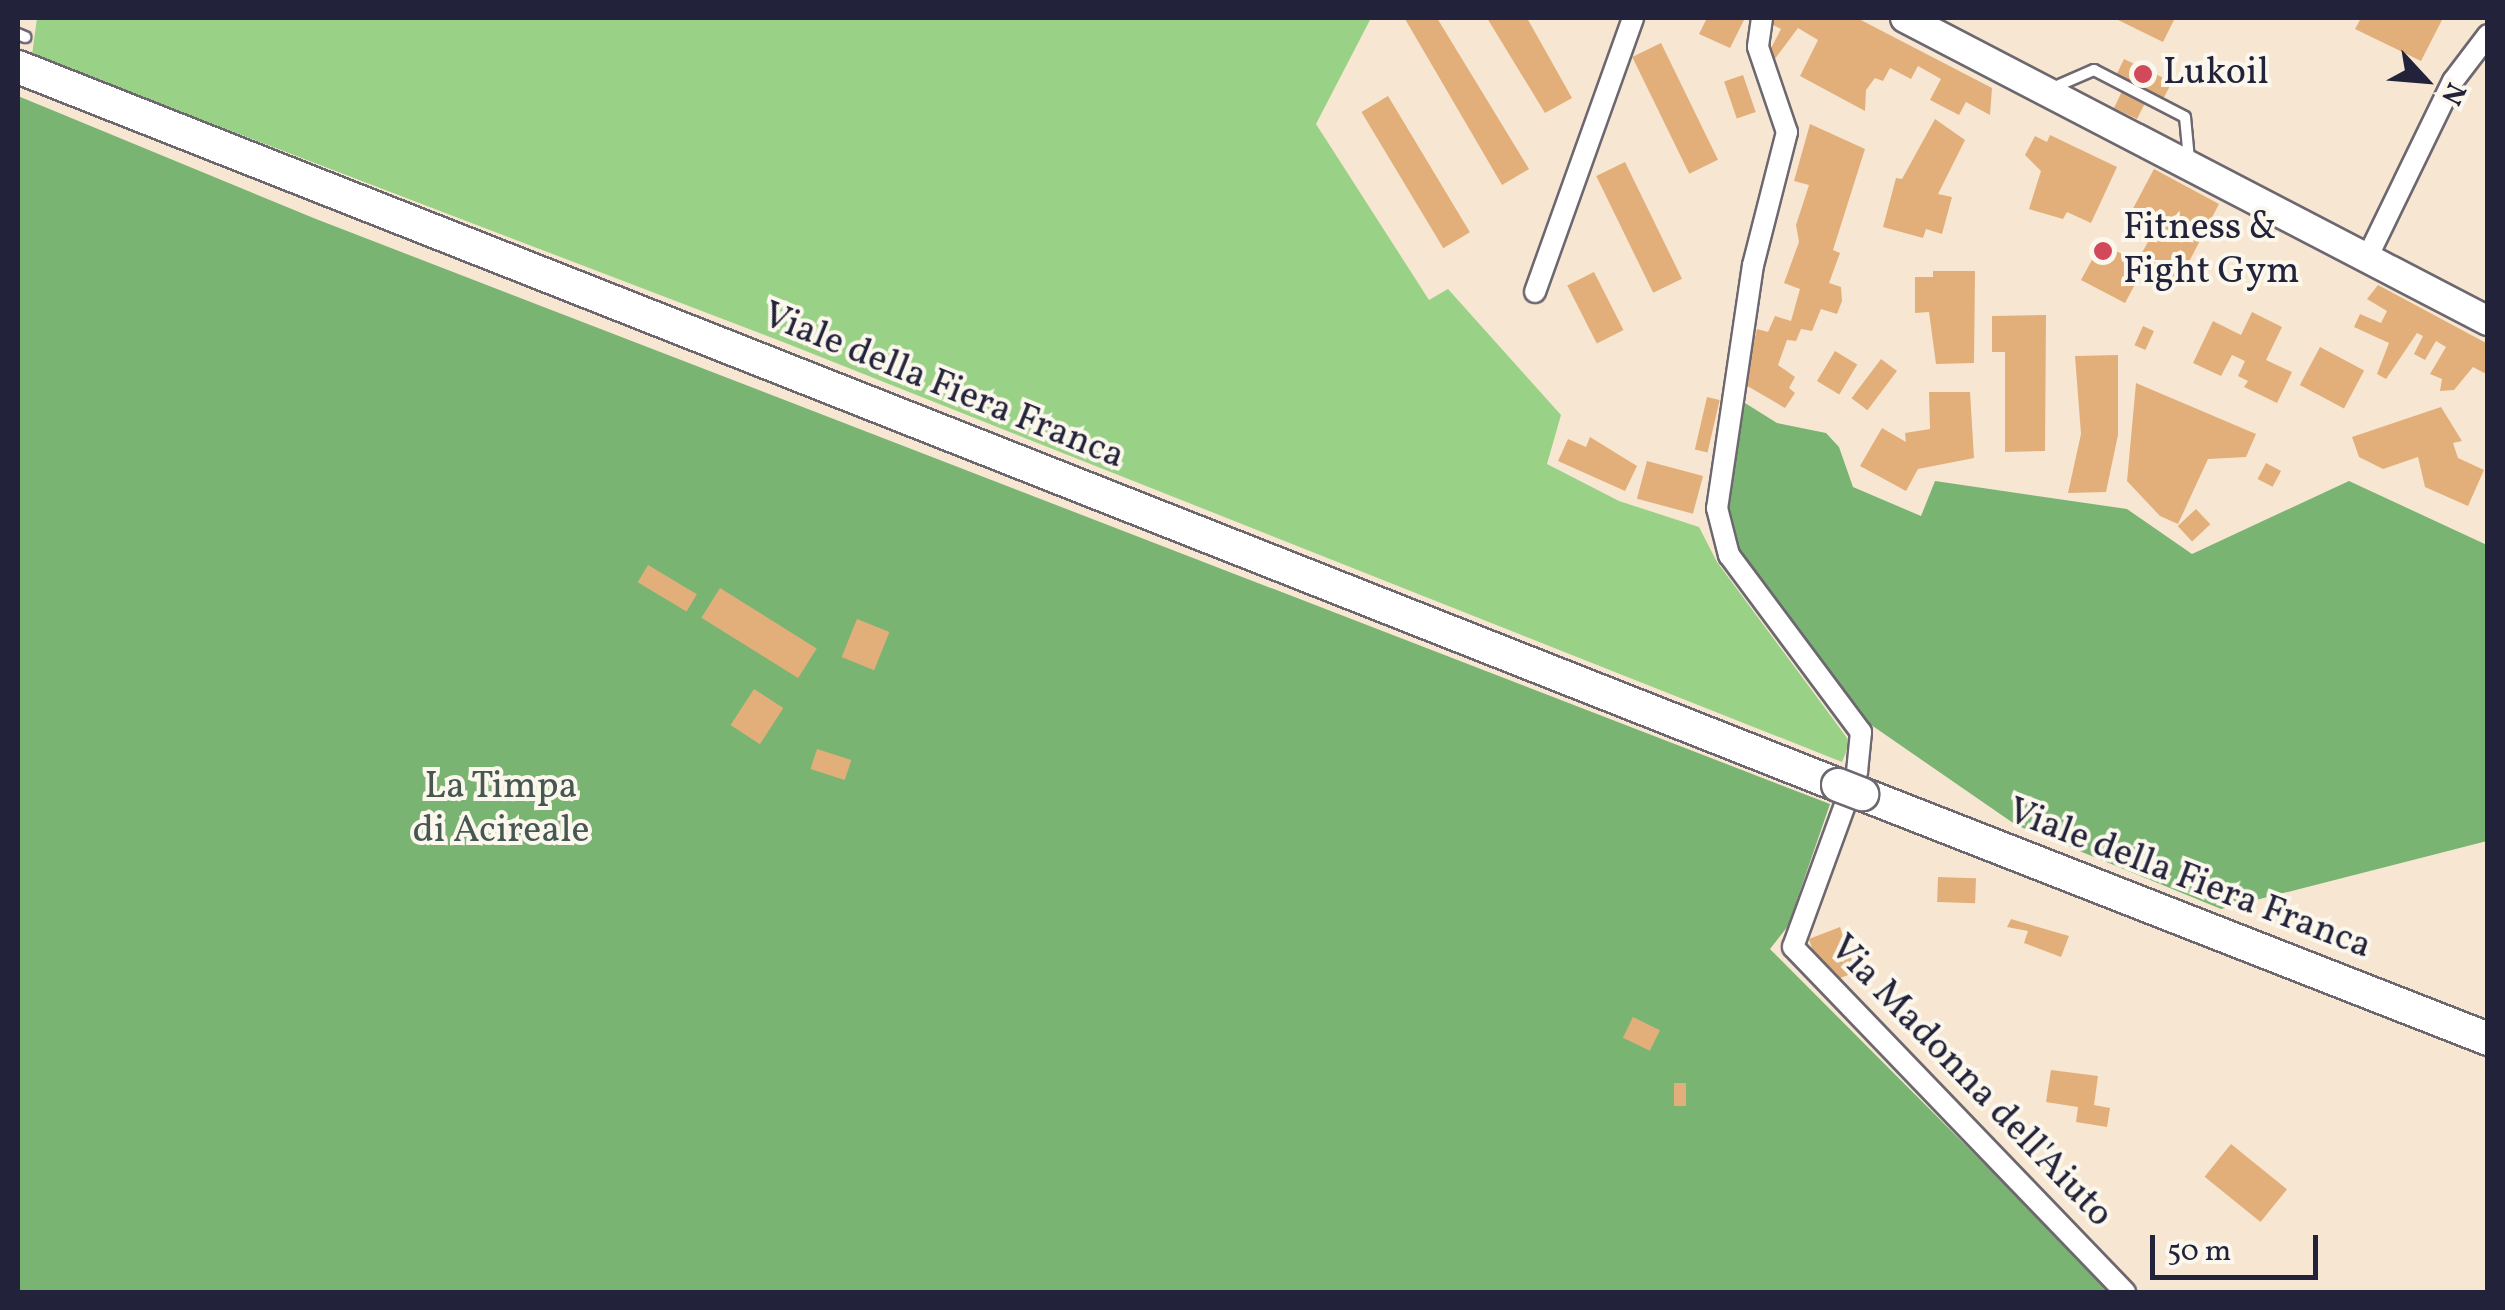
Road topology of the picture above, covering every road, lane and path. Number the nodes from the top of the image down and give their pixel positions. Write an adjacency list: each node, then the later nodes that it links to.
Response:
1 (1633, 18): 9 (street)
2 (1762, 18): 12 (street, Via Madonna dell'Aiuto)
3 (1905, 18): 6 (main road)
4 (2488, 35): 8 (street)
5 (20, 46): 11 (main road, Viale della Fiera Franca)
6 (2046, 91): 7 (main road); 7 (lane)
7 (2189, 166): 8 (main road)
8 (2367, 258): 10 (main road)
9 (1535, 292)
10 (2488, 321)
11 (2488, 1039)
12 (2125, 1292)

